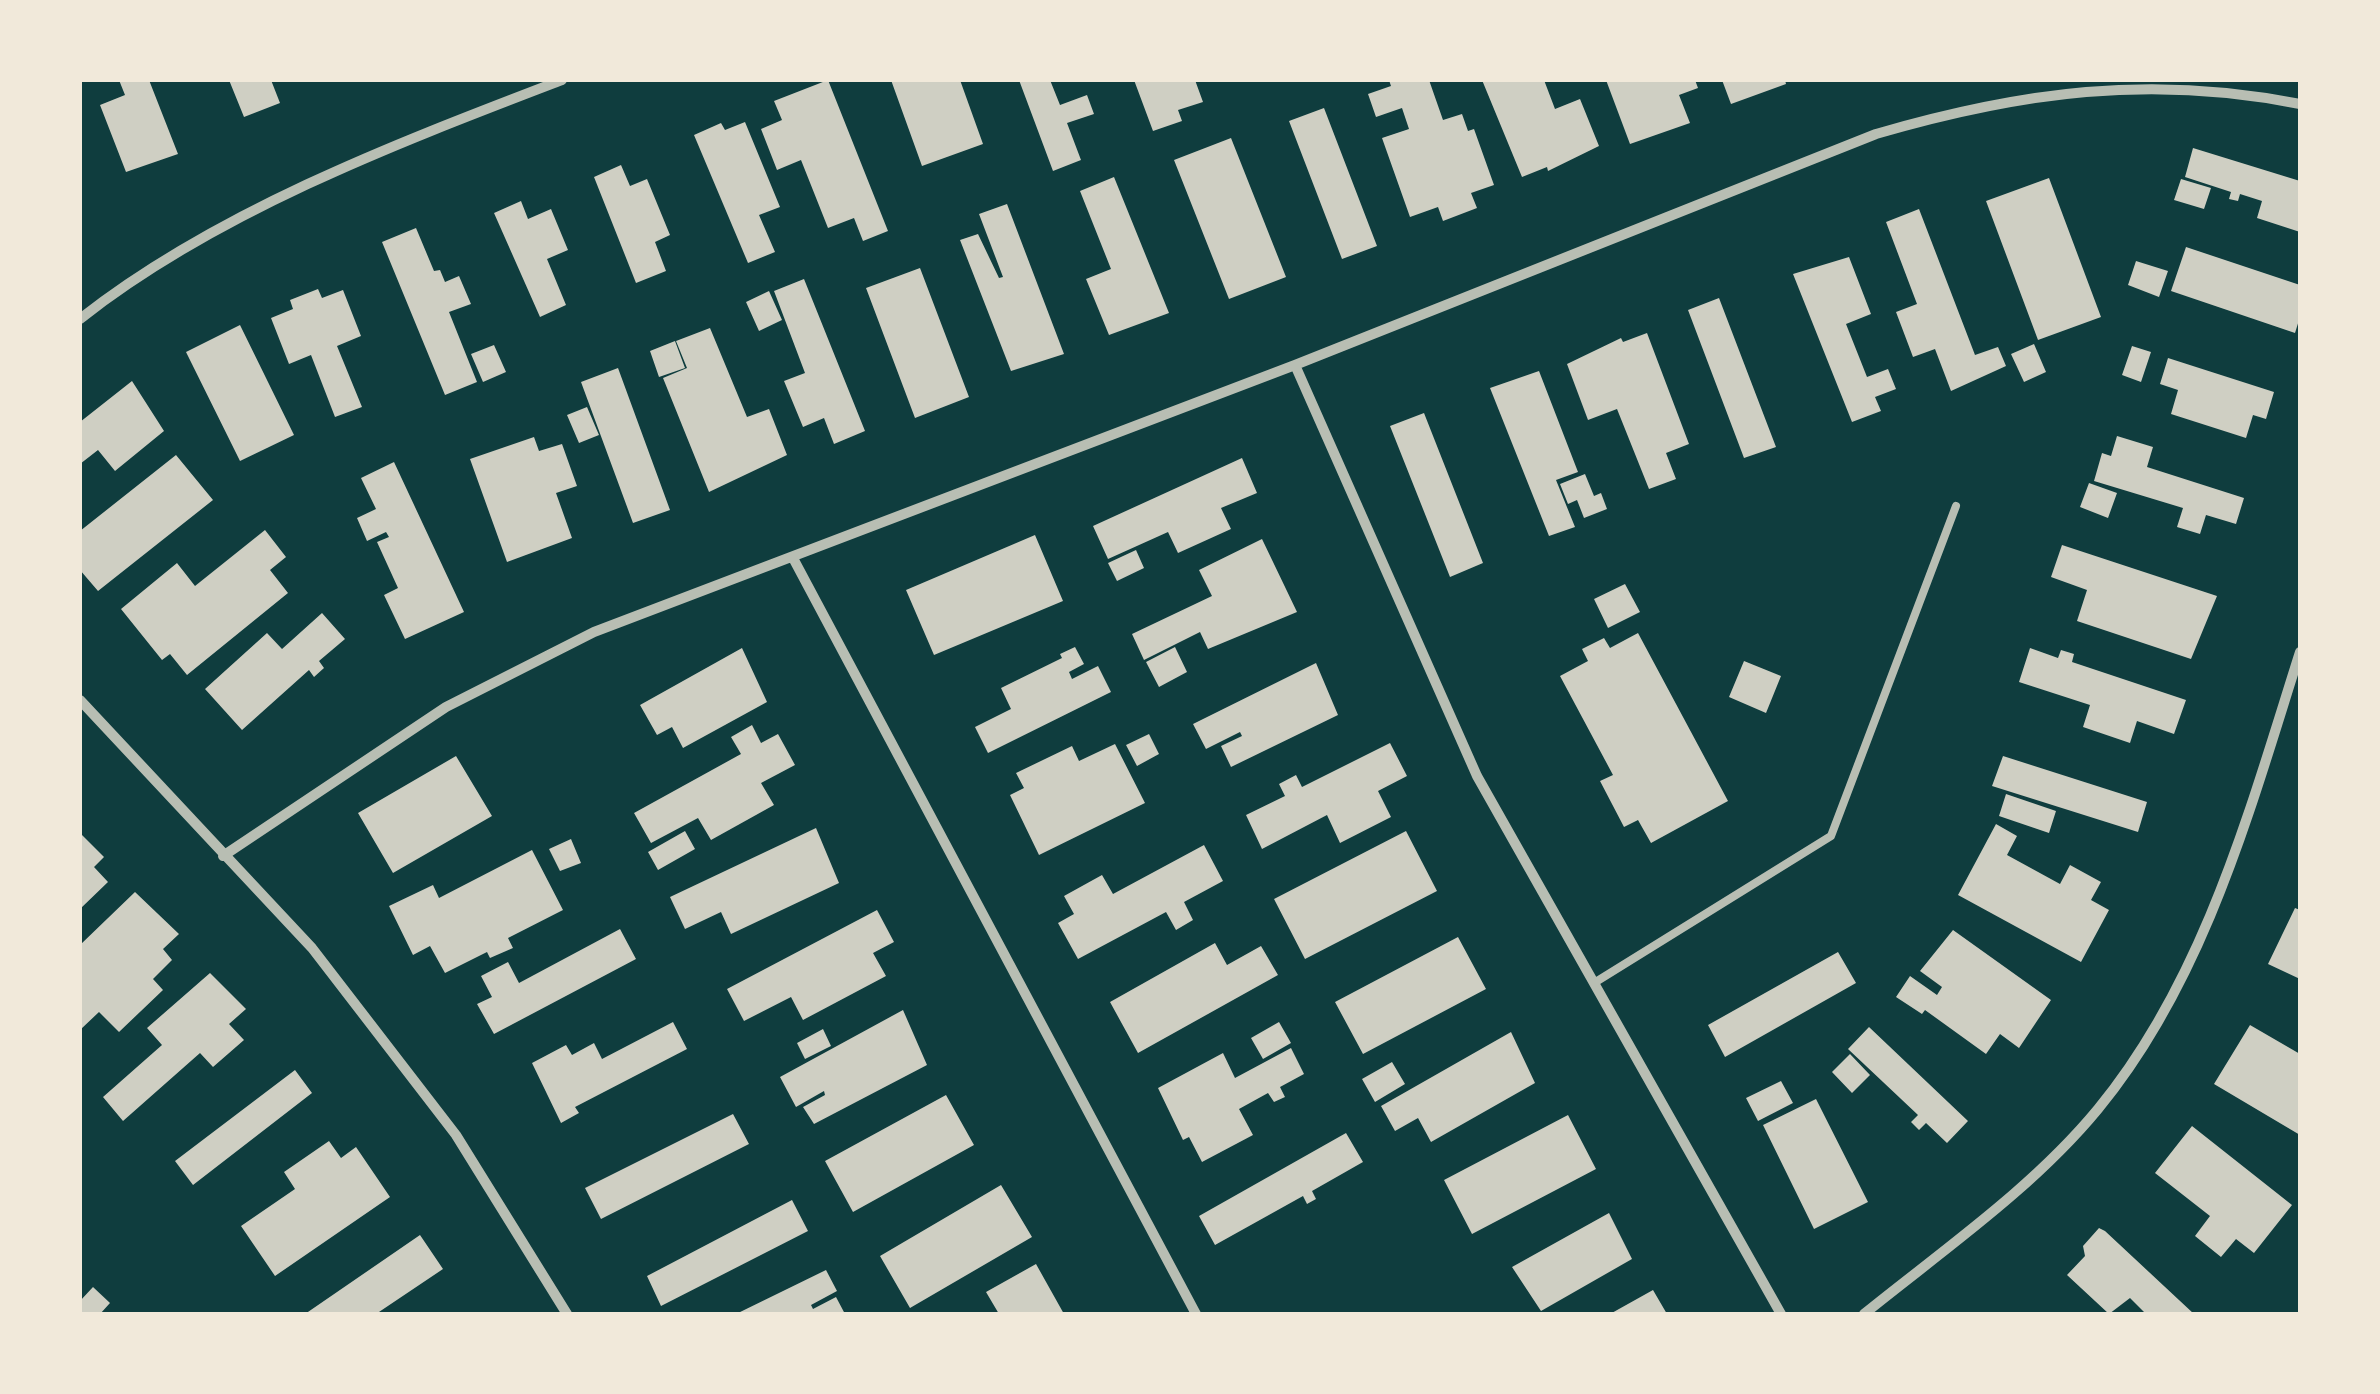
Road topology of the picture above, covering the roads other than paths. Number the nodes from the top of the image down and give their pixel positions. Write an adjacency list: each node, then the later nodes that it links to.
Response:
1 (562, 80): 3 (street)
2 (2300, 104): 4 (street)
3 (80, 319)
4 (1294, 365): 6 (street); 10 (street)
5 (1956, 506): 10 (lane)
6 (793, 558): 9 (street); 12 (street)
7 (2300, 652): 14 (street)
8 (80, 700): 9 (street)
9 (222, 856): 11 (street)
10 (1594, 982): 13 (street)
11 (568, 1314)
12 (1196, 1314)
13 (1781, 1314)
14 (1864, 1314)

